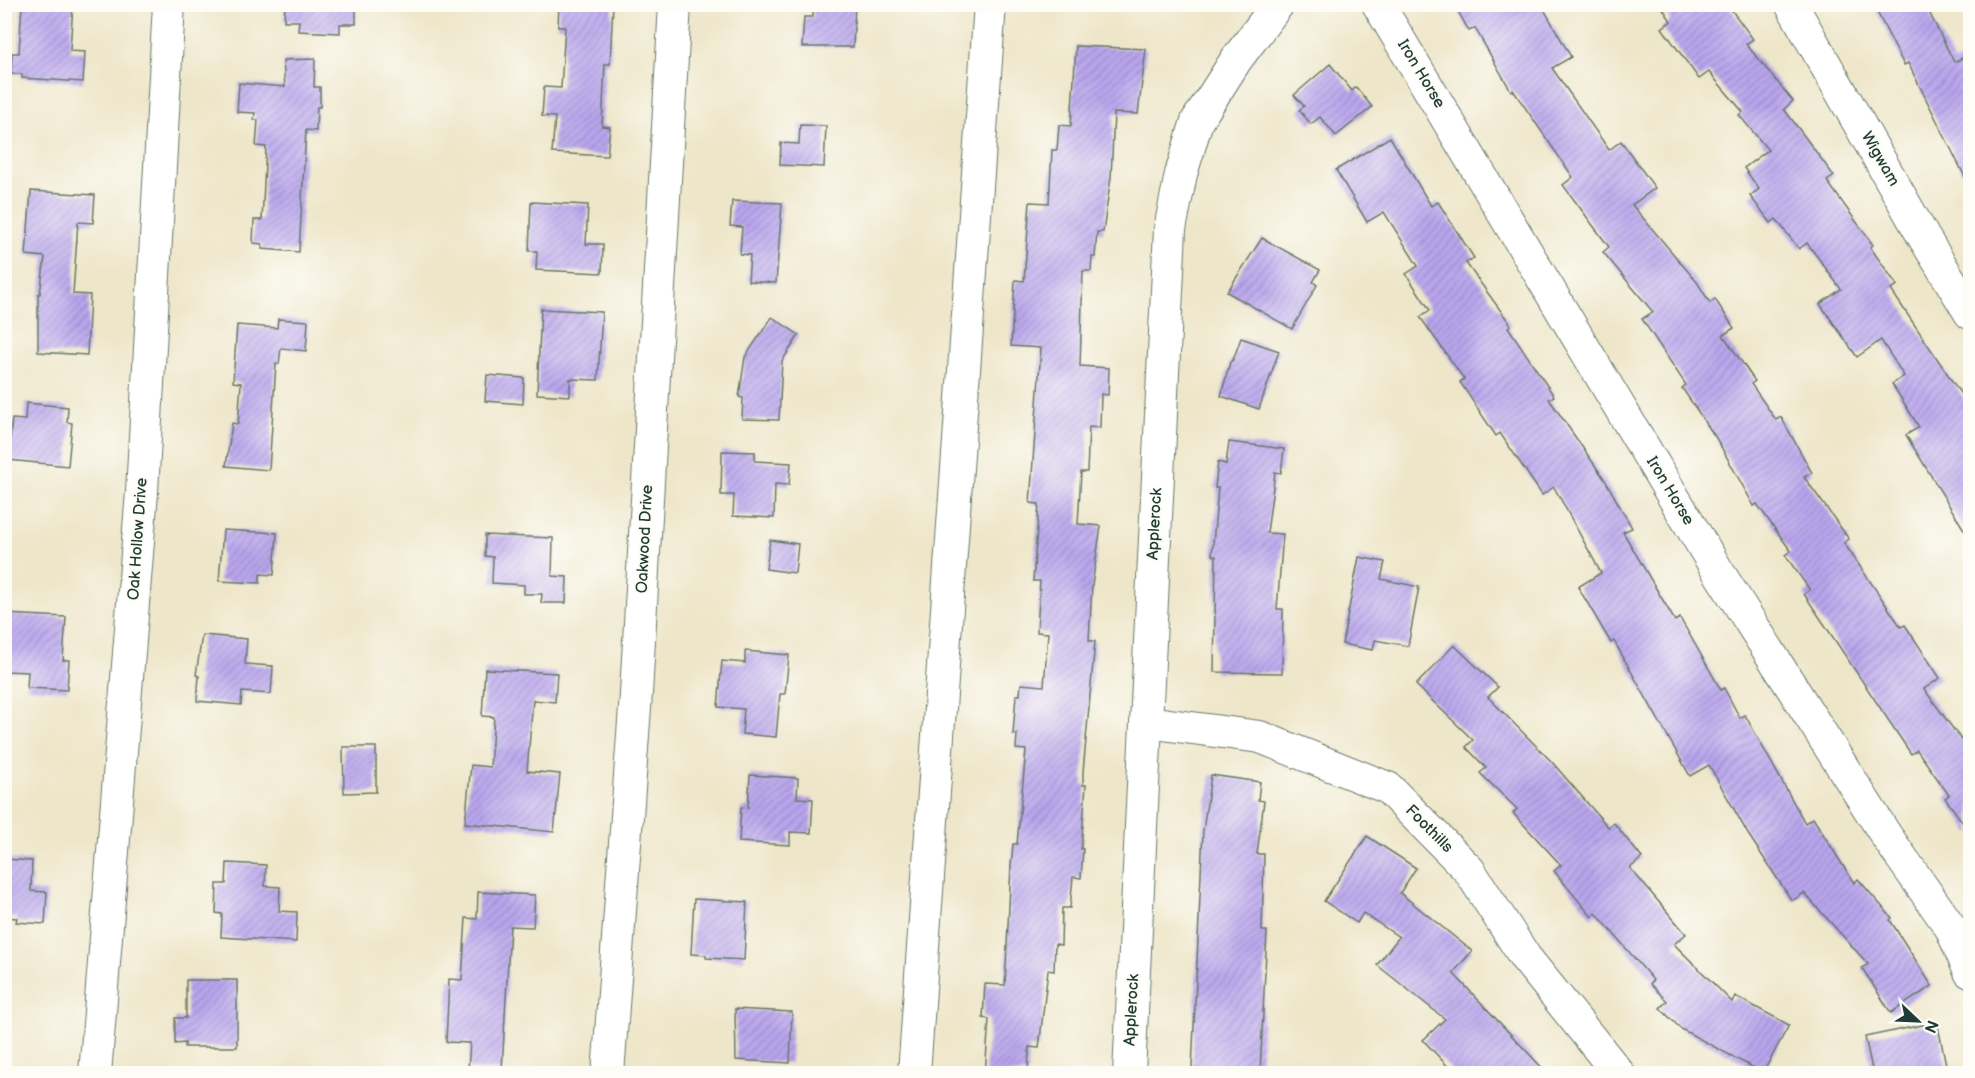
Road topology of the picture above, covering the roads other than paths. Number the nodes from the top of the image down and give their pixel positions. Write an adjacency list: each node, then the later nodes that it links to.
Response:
1 (169, 4): 10 (street, Oak Hollow Drive)
2 (675, 4): 11 (street, Oakwood Drive)
3 (990, 4): 12 (street)
4 (1278, 4): 8 (street, Applerock)
5 (1378, 4): 9 (street, Iron Horse)
6 (1791, 4): 7 (street, Wigwam)
7 (1971, 313)
8 (1147, 722): 13 (street, Applerock); 14 (street, Foothills)
9 (1971, 972)
10 (95, 1074)
11 (609, 1074)
12 (915, 1074)
13 (1129, 1074)
14 (1619, 1074)

